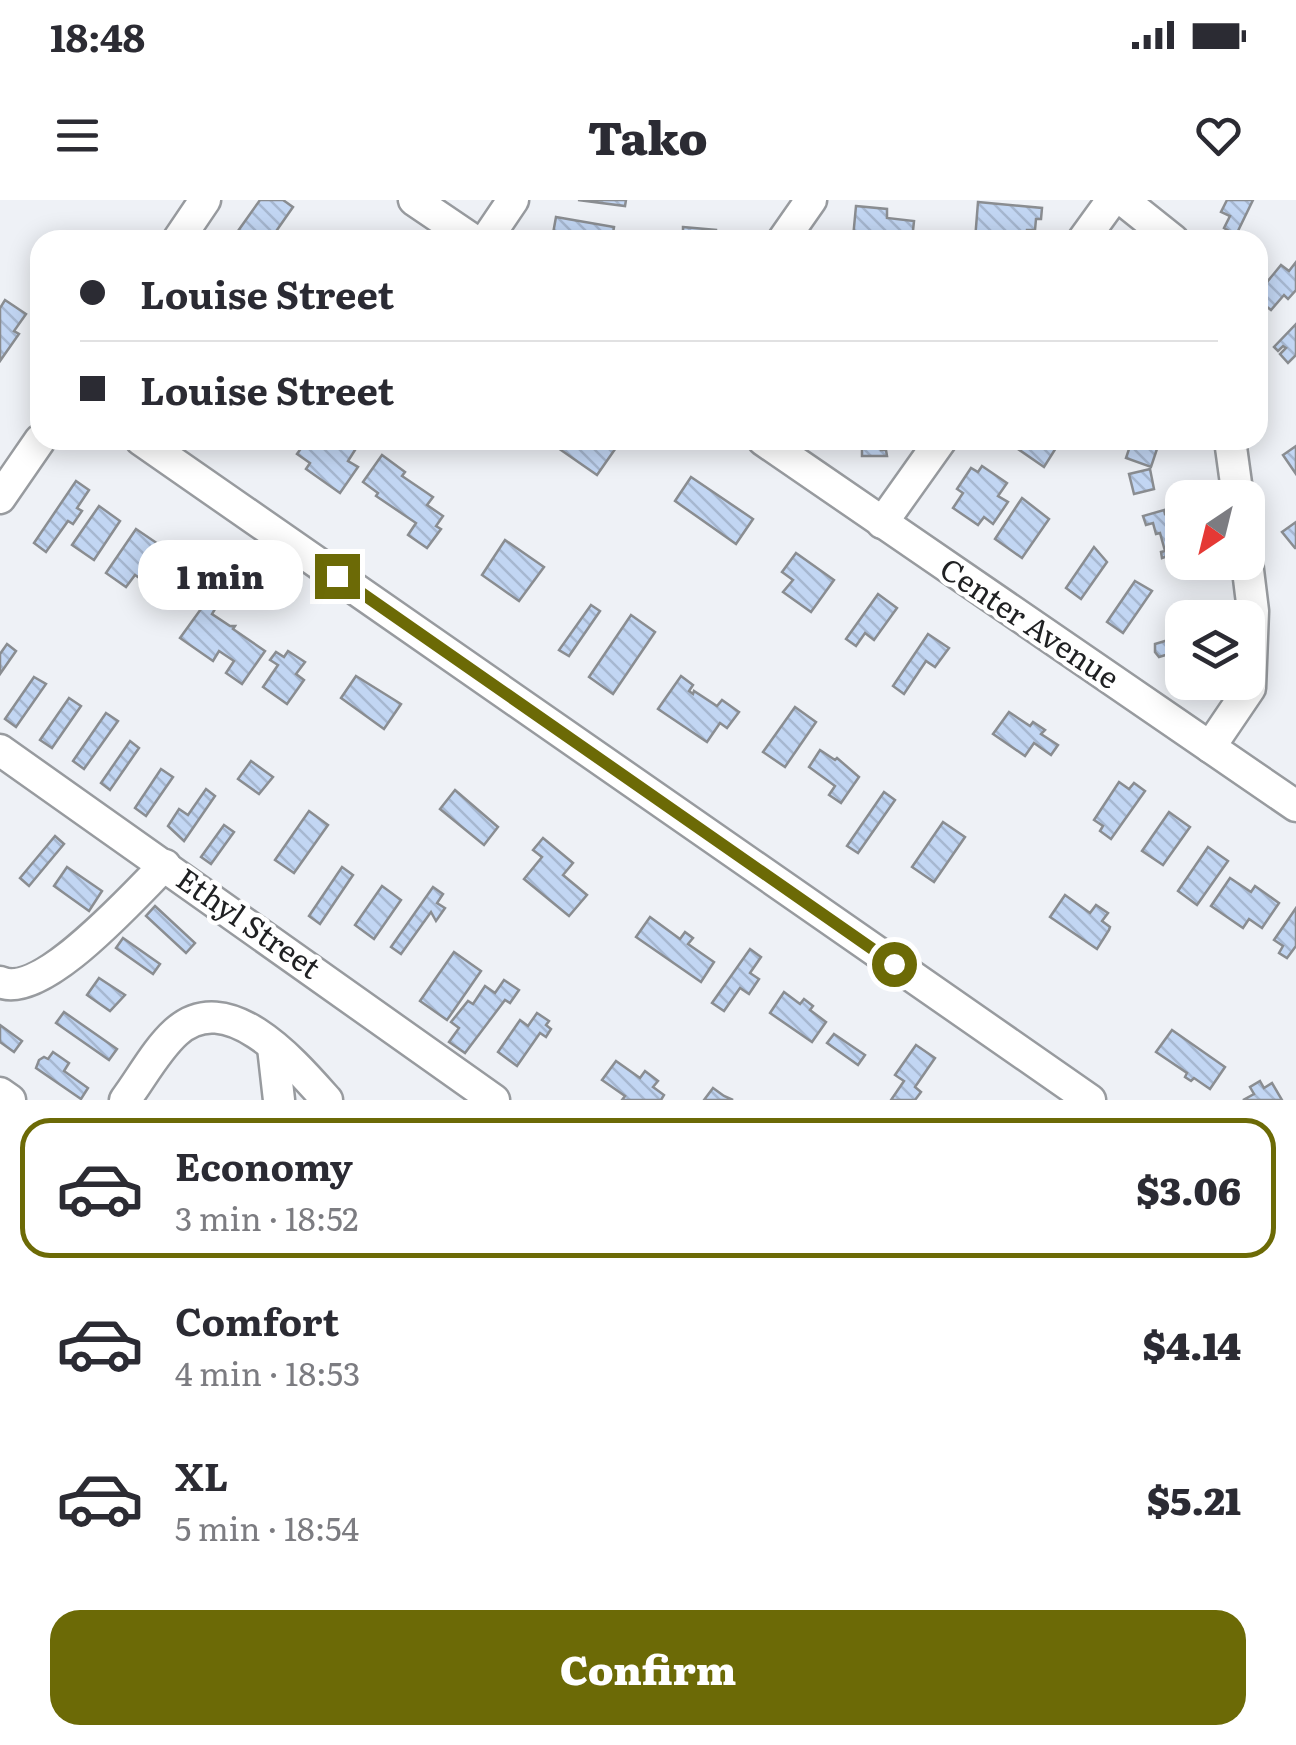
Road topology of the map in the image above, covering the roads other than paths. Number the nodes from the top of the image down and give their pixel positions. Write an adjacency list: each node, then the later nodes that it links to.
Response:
1 (205, 200): 7 (street)
2 (414, 200): 8 (street)
3 (514, 200): 9 (street)
4 (810, 200): 10 (street)
5 (1112, 200): 11 (street)
6 (1124, 200): 12 (street)
7 (185, 230)
8 (458, 230)
9 (493, 230)
10 (790, 230)
11 (1090, 230)
12 (1161, 230)
13 (33, 450): 19 (street)
14 (155, 450): 34 (street)
15 (777, 450): 20 (street, Center Avenue)
16 (934, 450): 20 (street)
17 (1231, 450): 18 (street)
18 (1236, 480)
19 (0, 498)
20 (882, 523): 22 (street, Center Avenue)
21 (1249, 580): 22 (street)
22 (1210, 748): 24 (street, Center Avenue)
23 (0, 750): 25 (street, Ethyl Street)
24 (1296, 806)
25 (165, 866): 26 (street); 33 (street, Ethyl Street)
26 (0, 982)
27 (273, 1047): 30 (street); 31 (street); 32 (street)
28 (0, 1093): 29 (street)
29 (10, 1100)
30 (125, 1100)
31 (279, 1100)
32 (327, 1100)
33 (494, 1100)
34 (1090, 1100)

